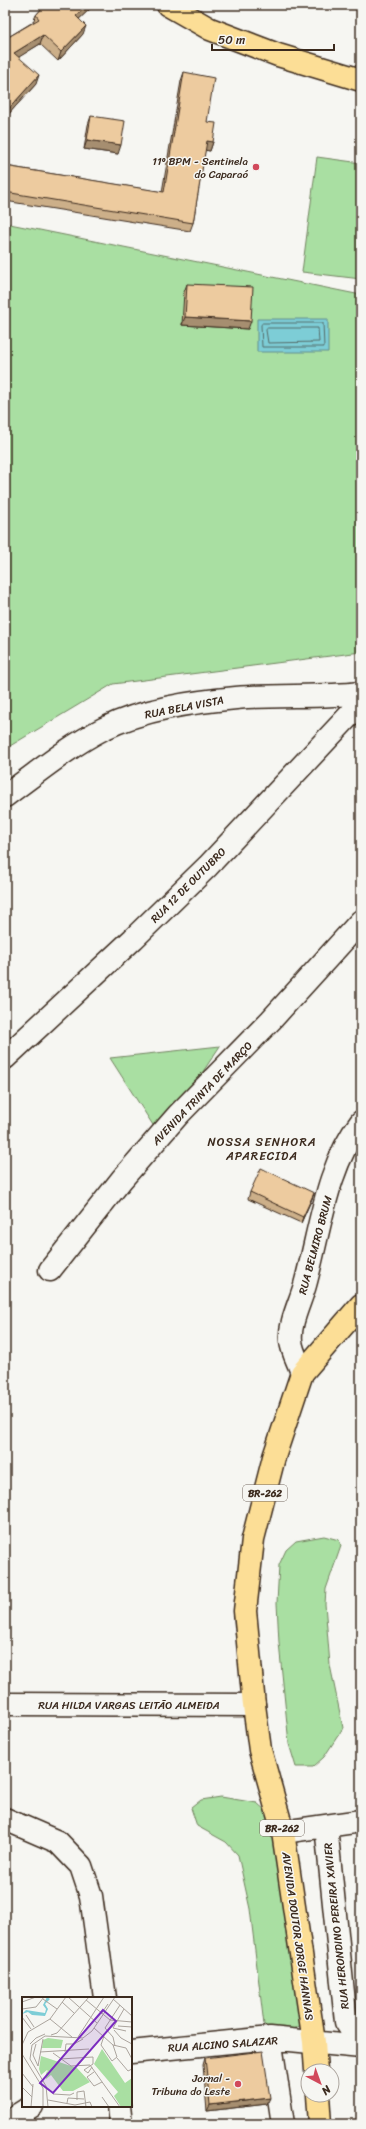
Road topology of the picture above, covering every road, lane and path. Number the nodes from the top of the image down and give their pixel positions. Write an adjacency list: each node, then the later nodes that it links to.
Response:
1 (168, 5): 2 (highway)
2 (361, 80)
3 (361, 693): 5 (street, RUA BELA VISTA)
4 (361, 703): 7 (street, RUA 12 DE OUTUBRO)
5 (5, 796)
6 (361, 921): 9 (street, AVENIDA TRINTA DE MARÇO)
7 (5, 1058)
8 (361, 1122): 11 (street, RUA BELMIRO BRUM)
9 (50, 1270)
10 (361, 1306): 11 (highway, AVENIDA DOUTOR JORGE HANNAS / BR-262)
11 (302, 1373): 13 (highway, AVENIDA DOUTOR JORGE HANNAS / BR-262)
12 (5, 1704): 13 (street, RUA HILDA VARGAS LEITÃO ALMEIDA)
13 (254, 1706): 17 (highway, AVENIDA DOUTOR JORGE HANNAS / BR-262)
14 (5, 1819): 18 (street)
15 (361, 1821): 16 (street)
16 (326, 1826): 17 (street); 21 (street, RUA HERONDINO PEREIRA XAVIER)
17 (283, 1832): 20 (highway, AVENIDA DOUTOR JORGE HANNAS / BR-262)
18 (105, 1997)
19 (270, 2038): 20 (street, RUA ALCINO SALAZAR); 22 (street, RUA ALCINO SALAZAR); 29 (street)
20 (314, 2042): 21 (street, RUA ALCINO SALAZAR); 23 (highway, AVENIDA DOUTOR JORGE HANNAS / BR-262)
21 (361, 2046)
22 (132, 2052)
23 (315, 2063)
24 (319, 2103): 30 (highway)
25 (30, 2107): 27 (street)
26 (119, 2107): 28 (street)
27 (5, 2124)
28 (121, 2124)
29 (283, 2124)
30 (320, 2124)

